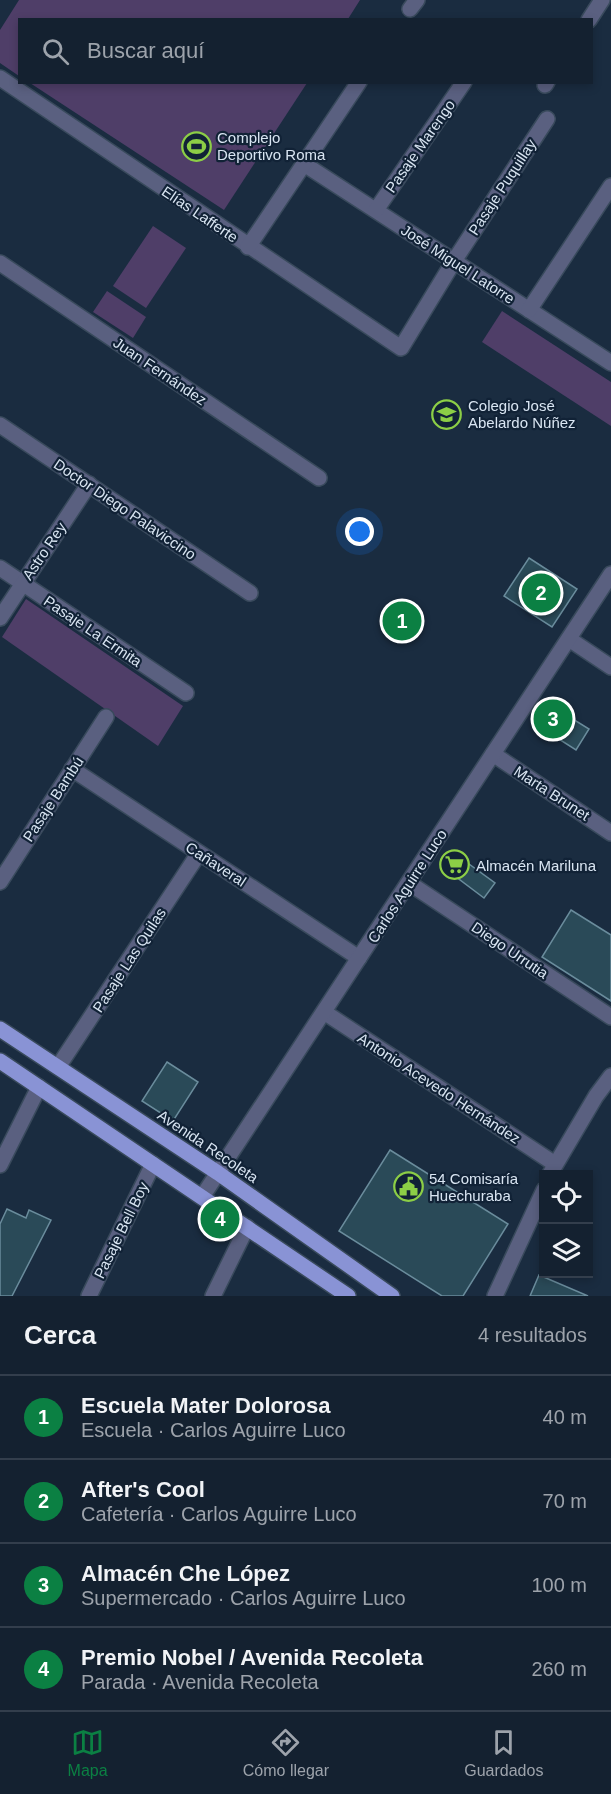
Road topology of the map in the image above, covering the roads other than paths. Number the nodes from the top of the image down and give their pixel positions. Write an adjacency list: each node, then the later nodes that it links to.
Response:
1 (602, 0): 2 (street)
2 (590, 18)
3 (0, 78): 10 (street, Elías Lafferte)
4 (357, 84): 7 (street)
5 (463, 84): 9 (street, Pasaje Marengo)
6 (547, 118): 11 (street, Pasaje Puquillay)
7 (304, 164): 9 (street, José Miguel Latorre); 10 (street)
8 (611, 186): 13 (street)
9 (376, 210): 11 (street, José Miguel Latorre)
10 (248, 247): 14 (street, Elías Lafferte)
11 (454, 261): 13 (street, José Miguel Latorre); 14 (street, Pasaje Puquillay)
12 (0, 263): 17 (street, Juan Fernández)
13 (530, 310): 15 (street, José Miguel Latorre)
14 (401, 348)
15 (609, 357)
16 (0, 424): 18 (street, Doctor Diego Palaviccino)
17 (319, 478)
18 (89, 484): 21 (street, Astro Rey); 22 (street, Doctor Diego Palaviccino)
19 (0, 568): 21 (street, Pasaje La Ermita)
20 (611, 574): 24 (street, Carlos Aguirre Luco)
21 (23, 584): 23 (street, Astro Rey); 26 (street, Pasaje La Ermita)
22 (250, 592)
23 (0, 618)
24 (569, 639): 25 (street); 28 (street, Carlos Aguirre Luco)
25 (611, 667)
26 (186, 693)
27 (106, 717): 29 (street, Pasaje Bambú)
28 (493, 754): 30 (street, Marta Brunet); 33 (street, Carlos Aguirre Luco)
29 (72, 770): 31 (street, Cañaveral); 32 (street, Pasaje Bambú)
30 (611, 833)
31 (199, 853): 34 (street, Cañaveral); 39 (street, Pasaje Las Quilas)
32 (0, 882)
33 (409, 883): 34 (street, Carlos Aguirre Luco); 36 (street, Diego Urrutia)
34 (359, 958): 35 (street, Carlos Aguirre Luco)
35 (324, 1012): 46 (street, Antonio Acevedo Hernández); 47 (street, Carlos Aguirre Luco)
36 (611, 1017)
37 (0, 1029): 39 (main road, Avenida Recoleta)
38 (0, 1061): 42 (main road)
39 (58, 1067): 41 (main road, Avenida Recoleta)
40 (611, 1076): 46 (street)
41 (78, 1081): 43 (main road); 47 (main road, Avenida Recoleta)
42 (39, 1087): 43 (main road); 45 (street)
43 (63, 1104): 44 (main road)
44 (153, 1164): 48 (main road); 54 (street, Pasaje Bell Boy)
45 (0, 1165)
46 (553, 1169)
47 (218, 1173): 48 (street, Carlos Aguirre Luco); 51 (main road, Avenida Recoleta)
48 (202, 1197): 50 (main road)
49 (539, 1199): 57 (street)
50 (247, 1227): 52 (main road); 55 (street)
51 (321, 1246): 52 (main road); 53 (main road, Avenida Recoleta)
52 (302, 1266): 56 (main road)
53 (386, 1294)
54 (89, 1296)
55 (213, 1296)
56 (348, 1296)
57 (495, 1296)

